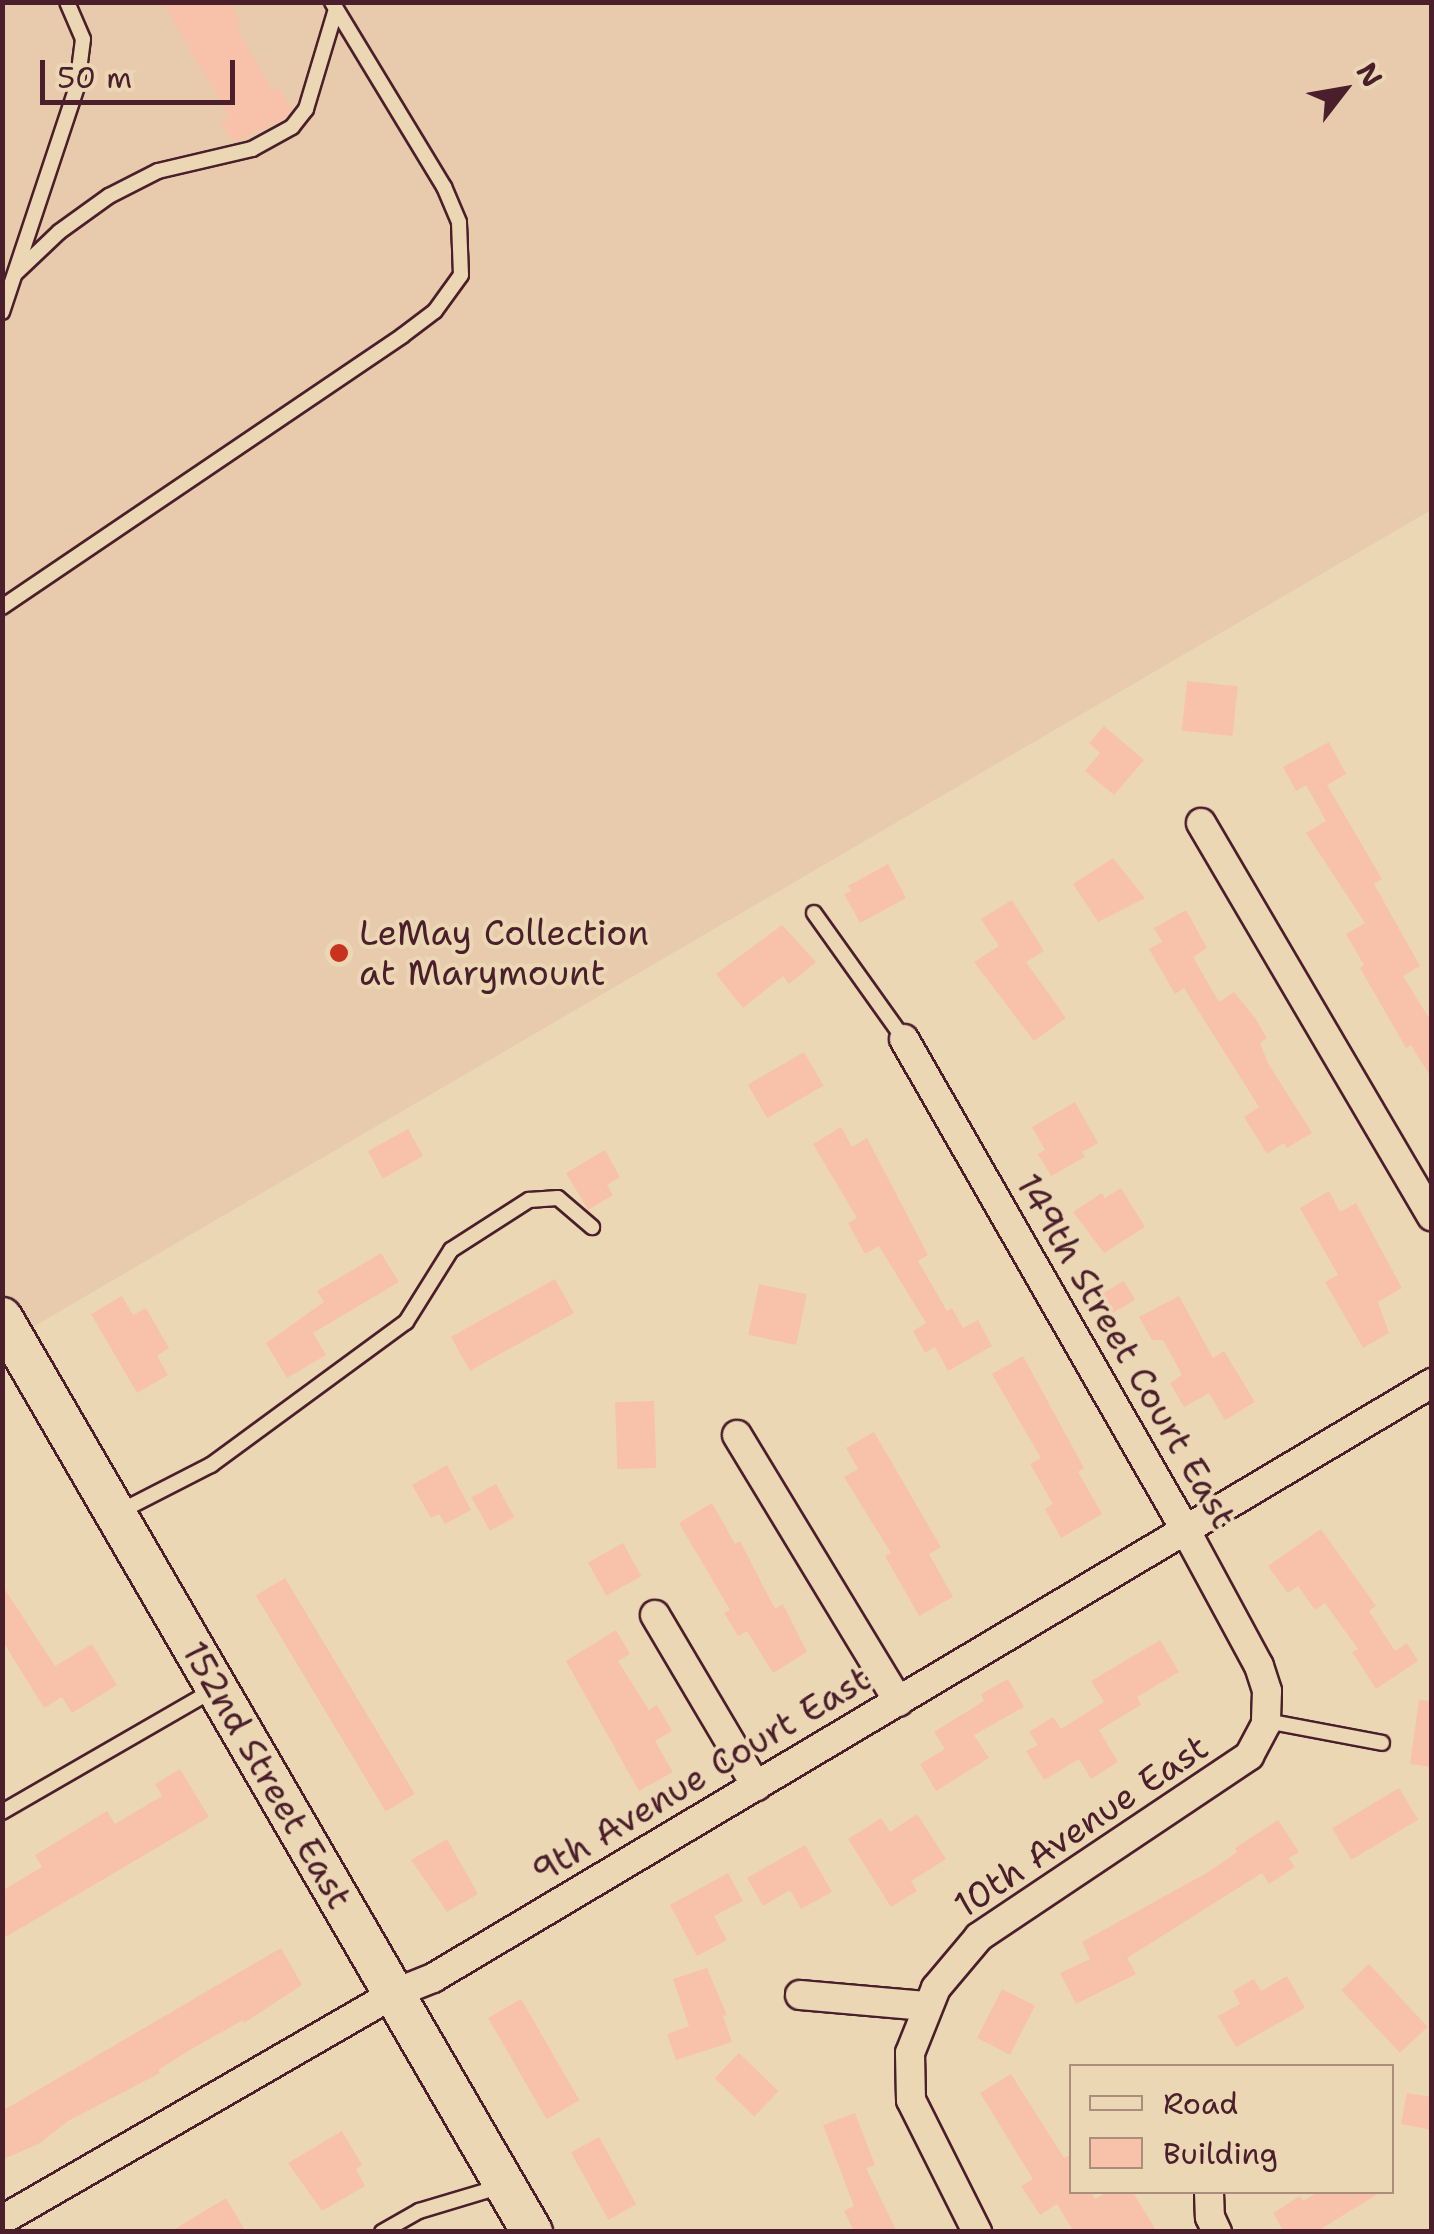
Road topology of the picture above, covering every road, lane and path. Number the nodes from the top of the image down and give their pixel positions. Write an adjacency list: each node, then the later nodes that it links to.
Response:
1 (67, 2): 3 (lane)
2 (334, 6): 3 (lane); 5 (lane)
3 (16, 273): 4 (lane)
4 (2, 312)
5 (2, 607)
6 (1201, 823): 9 (street)
7 (814, 913): 8 (lane)
8 (904, 1039): 15 (street, 149th Street Court East)
9 (1432, 1216)
10 (592, 1227): 14 (lane)
11 (2, 1318): 14 (main road, 152nd Street East)
12 (1432, 1383): 15 (street, 9th Avenue Court East)
13 (736, 1435): 18 (street)
14 (116, 1514): 17 (main road, 152nd Street East)
15 (1186, 1532): 18 (street, 9th Avenue Court East); 19 (street, 149th Street Court East)
16 (656, 1615): 21 (street)
17 (217, 1688): 22 (lane); 23 (main road, 152nd Street East)
18 (900, 1702): 21 (street, 9th Avenue Court East)
19 (1267, 1713): 20 (lane); 25 (street, 10th Avenue East)
20 (1382, 1743)
21 (756, 1786): 23 (street, 9th Avenue Court East)
22 (2, 1812)
23 (393, 1994): 26 (main road, 152nd Street East); 28 (street, 9th Avenue Court East)
24 (800, 1995): 25 (street)
25 (926, 2006): 31 (street, 10th Avenue East)
26 (505, 2185): 29 (lane); 30 (main road, 152nd Street East)
27 (1209, 2194): 32 (street)
28 (2, 2220)
29 (382, 2232)
30 (532, 2232)
31 (977, 2232)
32 (1217, 2232)

